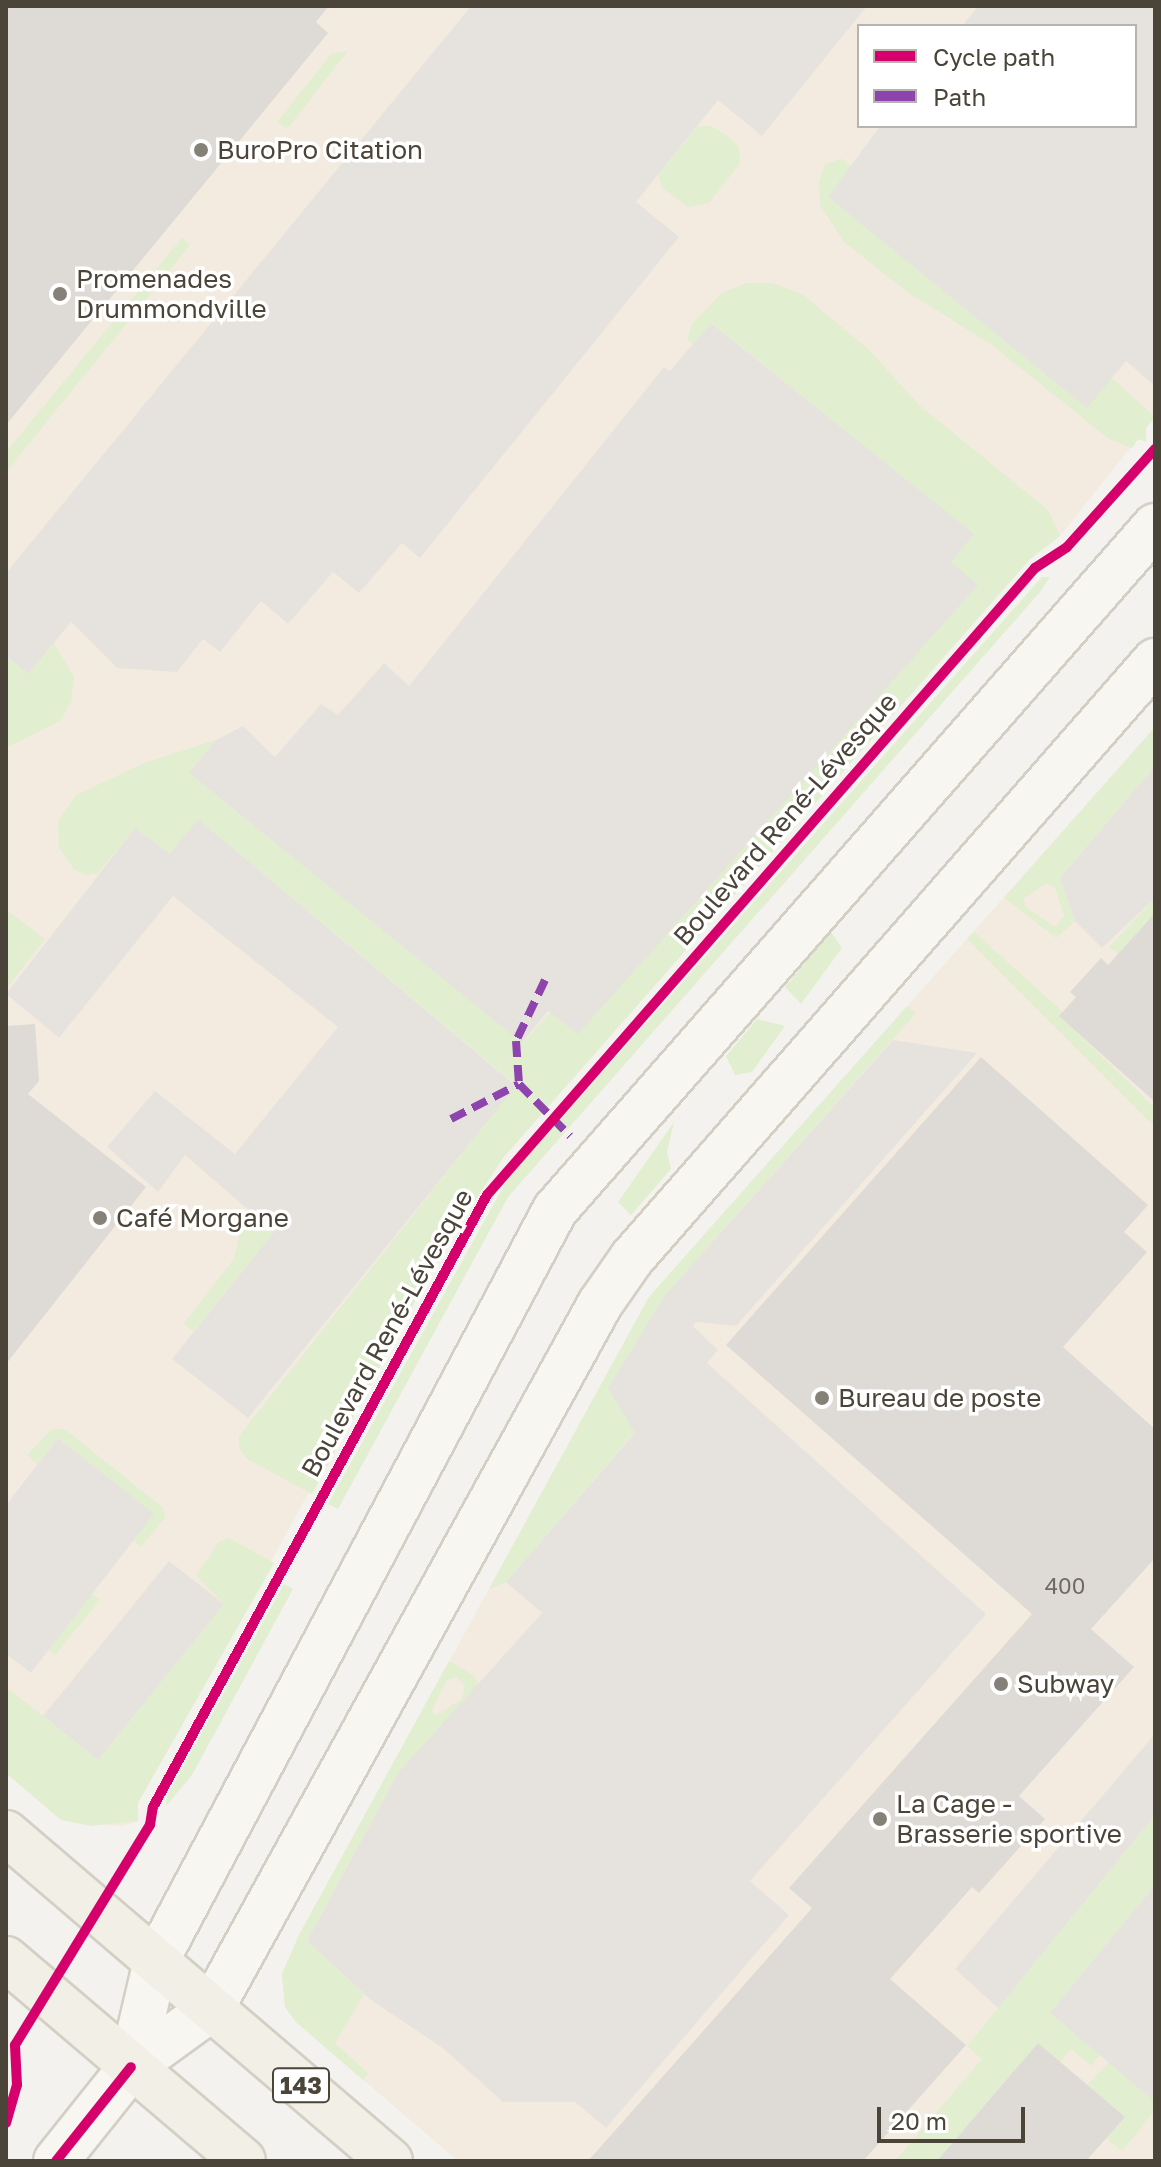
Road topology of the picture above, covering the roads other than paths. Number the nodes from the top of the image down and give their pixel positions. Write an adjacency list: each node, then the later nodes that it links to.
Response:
1 (1155, 526): 5 (main road)
2 (1155, 661): 6 (main road)
3 (6, 1833): 5 (main road, 143)
4 (6, 1959): 7 (main road)
5 (156, 1961): 6 (main road, 143); 7 (main road)
6 (211, 2009): 7 (main road); 10 (main road, 143)
7 (131, 2067): 8 (main road); 9 (main road)
8 (56, 2161)
9 (243, 2161)
10 (390, 2161)

